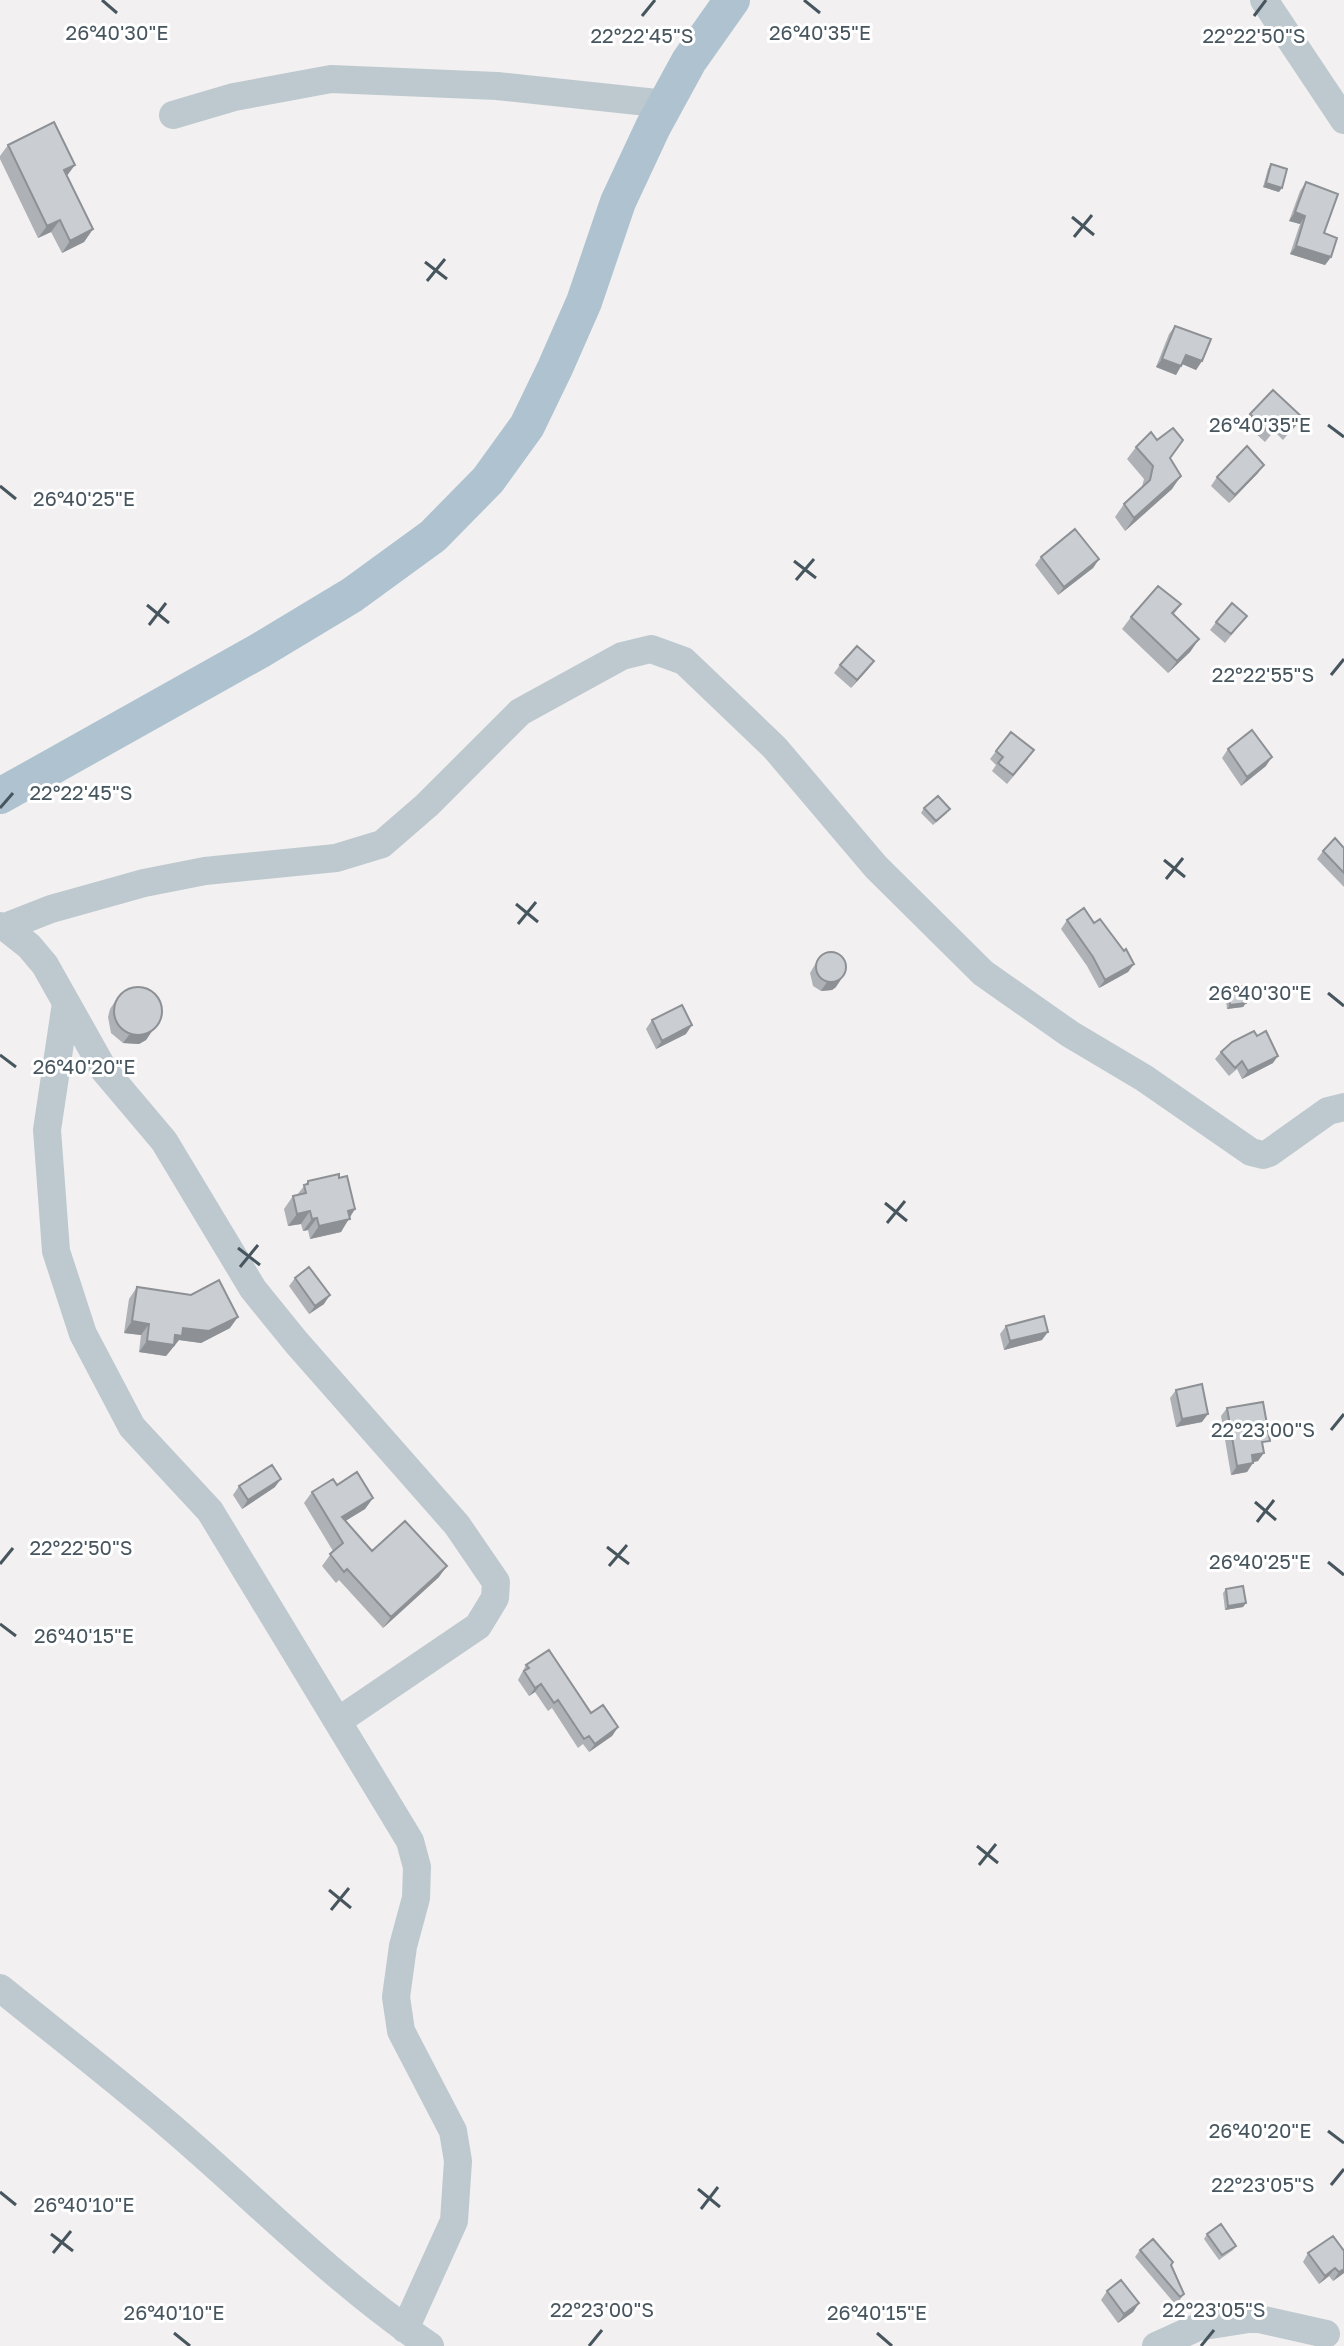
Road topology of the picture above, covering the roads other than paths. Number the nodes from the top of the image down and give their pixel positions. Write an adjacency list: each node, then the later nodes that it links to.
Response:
1 (732, 0): 3 (main road)
2 (1264, 0): 5 (street)
3 (666, 104): 4 (street); 6 (main road)
4 (173, 115)
5 (1344, 120)
6 (0, 796)
7 (3, 927): 8 (street); 9 (street)
8 (66, 1003): 10 (street); 10 (street)
9 (1344, 1107)
10 (338, 1721): 12 (street)
11 (0, 1988): 12 (street)
12 (405, 2329): 14 (street)
13 (1329, 2333): 15 (street)
14 (430, 2346)
15 (1156, 2346)

